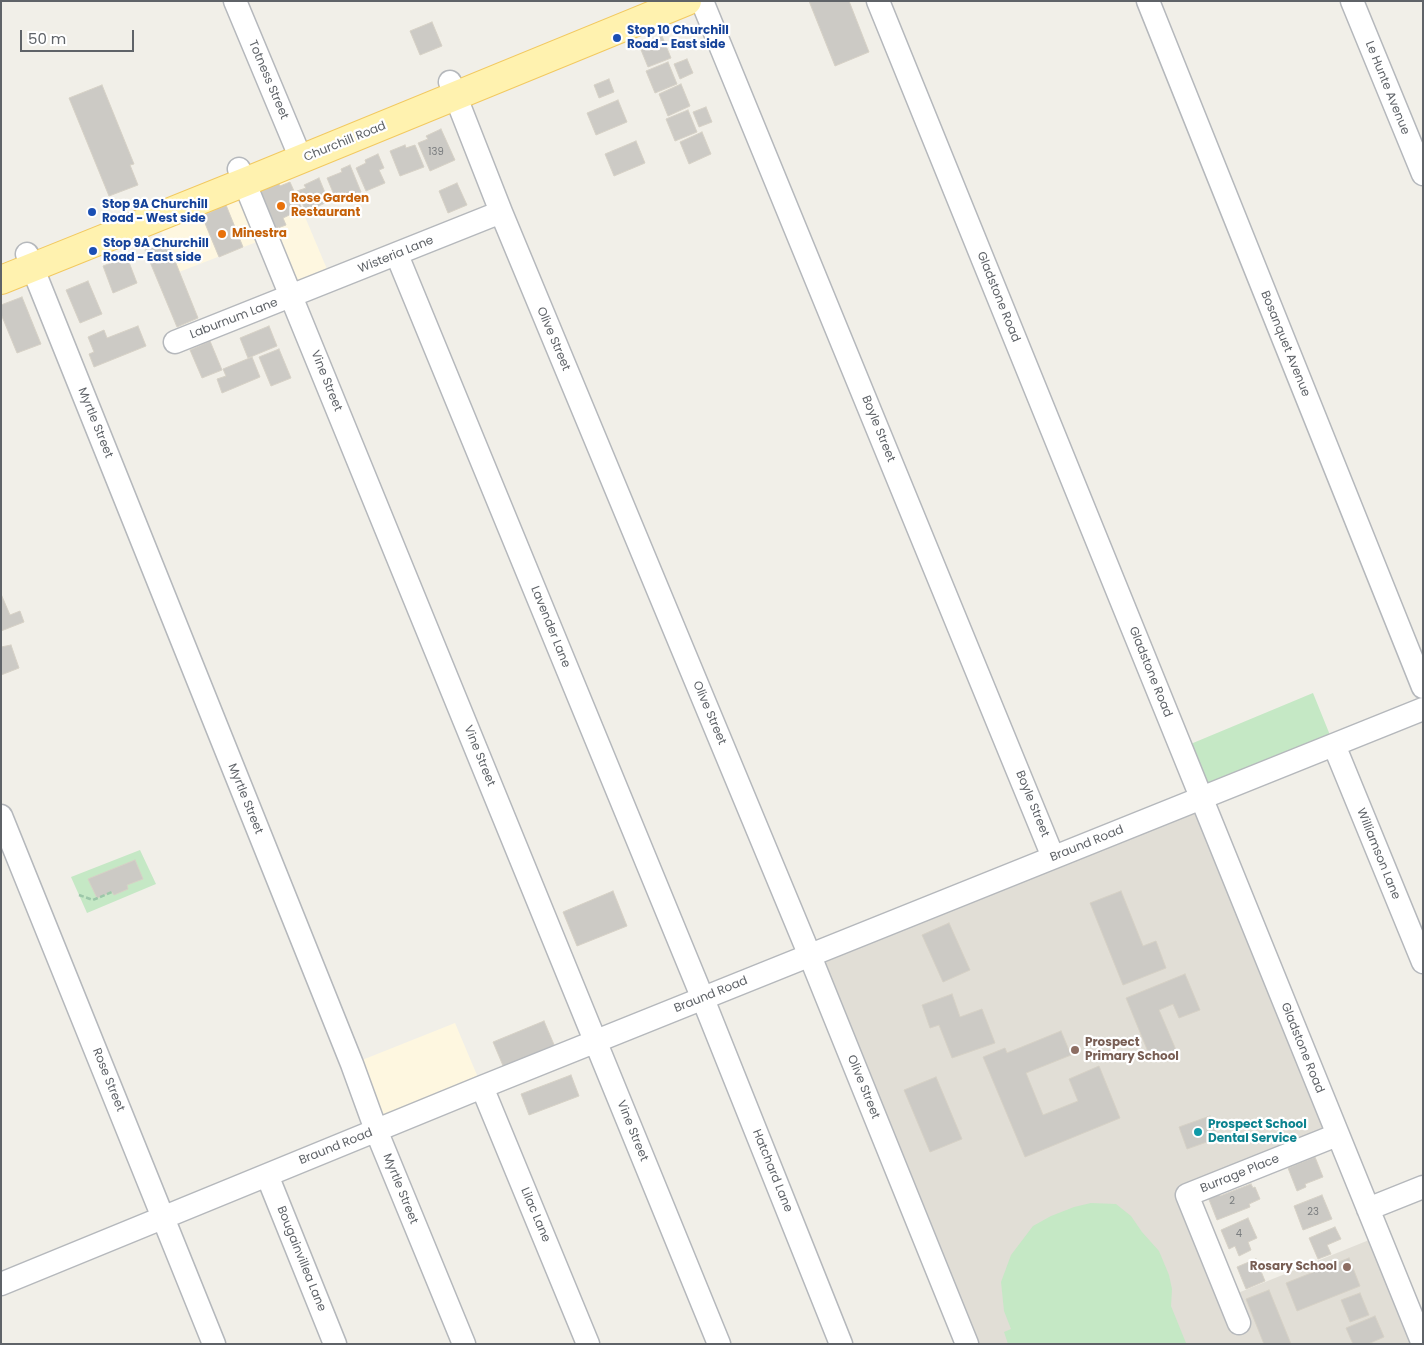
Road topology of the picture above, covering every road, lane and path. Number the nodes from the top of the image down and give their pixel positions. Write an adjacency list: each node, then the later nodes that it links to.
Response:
1 (235, 1): 9 (street, Totness Street)
2 (648, 1): 8 (main road, Churchill Road)
3 (687, 1): 8 (main road, Churchill Road)
4 (702, 1): 24 (street, Boyle Street)
5 (878, 1): 22 (street, Gladstone Road)
6 (1148, 1): 19 (street, Bosanquet Avenue)
7 (1352, 1): 10 (street, Le Hunte Avenue)
8 (453, 89): 9 (main road, Churchill Road); 12 (street, Olive Street)
9 (299, 152): 11 (main road, Churchill Road)
10 (1423, 174)
11 (242, 175): 14 (main road, Churchill Road); 17 (street, Vine Street)
12 (501, 212): 13 (street, Wisteria Lane); 27 (street, Olive Street)
13 (397, 255): 17 (street, Wisteria Lane); 29 (street, Lavender Lane)
14 (30, 260): 15 (main road, Churchill Road); 16 (main road, Churchill Road); 32 (street, Myrtle Street)
15 (1, 264)
16 (1, 280)
17 (292, 296): 18 (street, Laburnum Lane); 30 (street, Vine Street)
18 (175, 342)
19 (1423, 687)
20 (1423, 709): 21 (street, Braund Road)
21 (1334, 745): 22 (street, Braund Road); 28 (street, Williamson Lane)
22 (1201, 798): 24 (street, Braund Road); 33 (street, Gladstone Road)
23 (1, 816): 37 (street, Rose Street)
24 (1053, 857): 27 (street, Braund Road)
25 (112, 892): 26 (path)
26 (78, 895)
27 (810, 956): 29 (street, Braund Road); 46 (street, Olive Street)
28 (1423, 962)
29 (703, 999): 30 (street, Braund Road); 45 (street, Hatchard Lane)
30 (596, 1042): 31 (street, Braund Road); 44 (street, Vine Street)
31 (482, 1087): 32 (street, Braund Road); 43 (street, Lilac Lane)
32 (376, 1130): 34 (street, Braund Road); 42 (street, Myrtle Street)
33 (1337, 1134): 36 (street, Gladstone Road); 39 (street, Burrage Place)
34 (267, 1174): 37 (street, Braund Road); 41 (street, Bougainvillea Lane)
35 (1423, 1187): 36 (street)
36 (1368, 1209): 47 (street, Gladstone Road)
37 (163, 1217): 38 (street, Braund Road); 40 (street, Rose Street)
38 (1, 1284)
39 (1239, 1323)
40 (214, 1344)
41 (335, 1344)
42 (464, 1344)
43 (588, 1344)
44 (718, 1344)
45 (842, 1344)
46 (967, 1344)
47 (1423, 1344)

